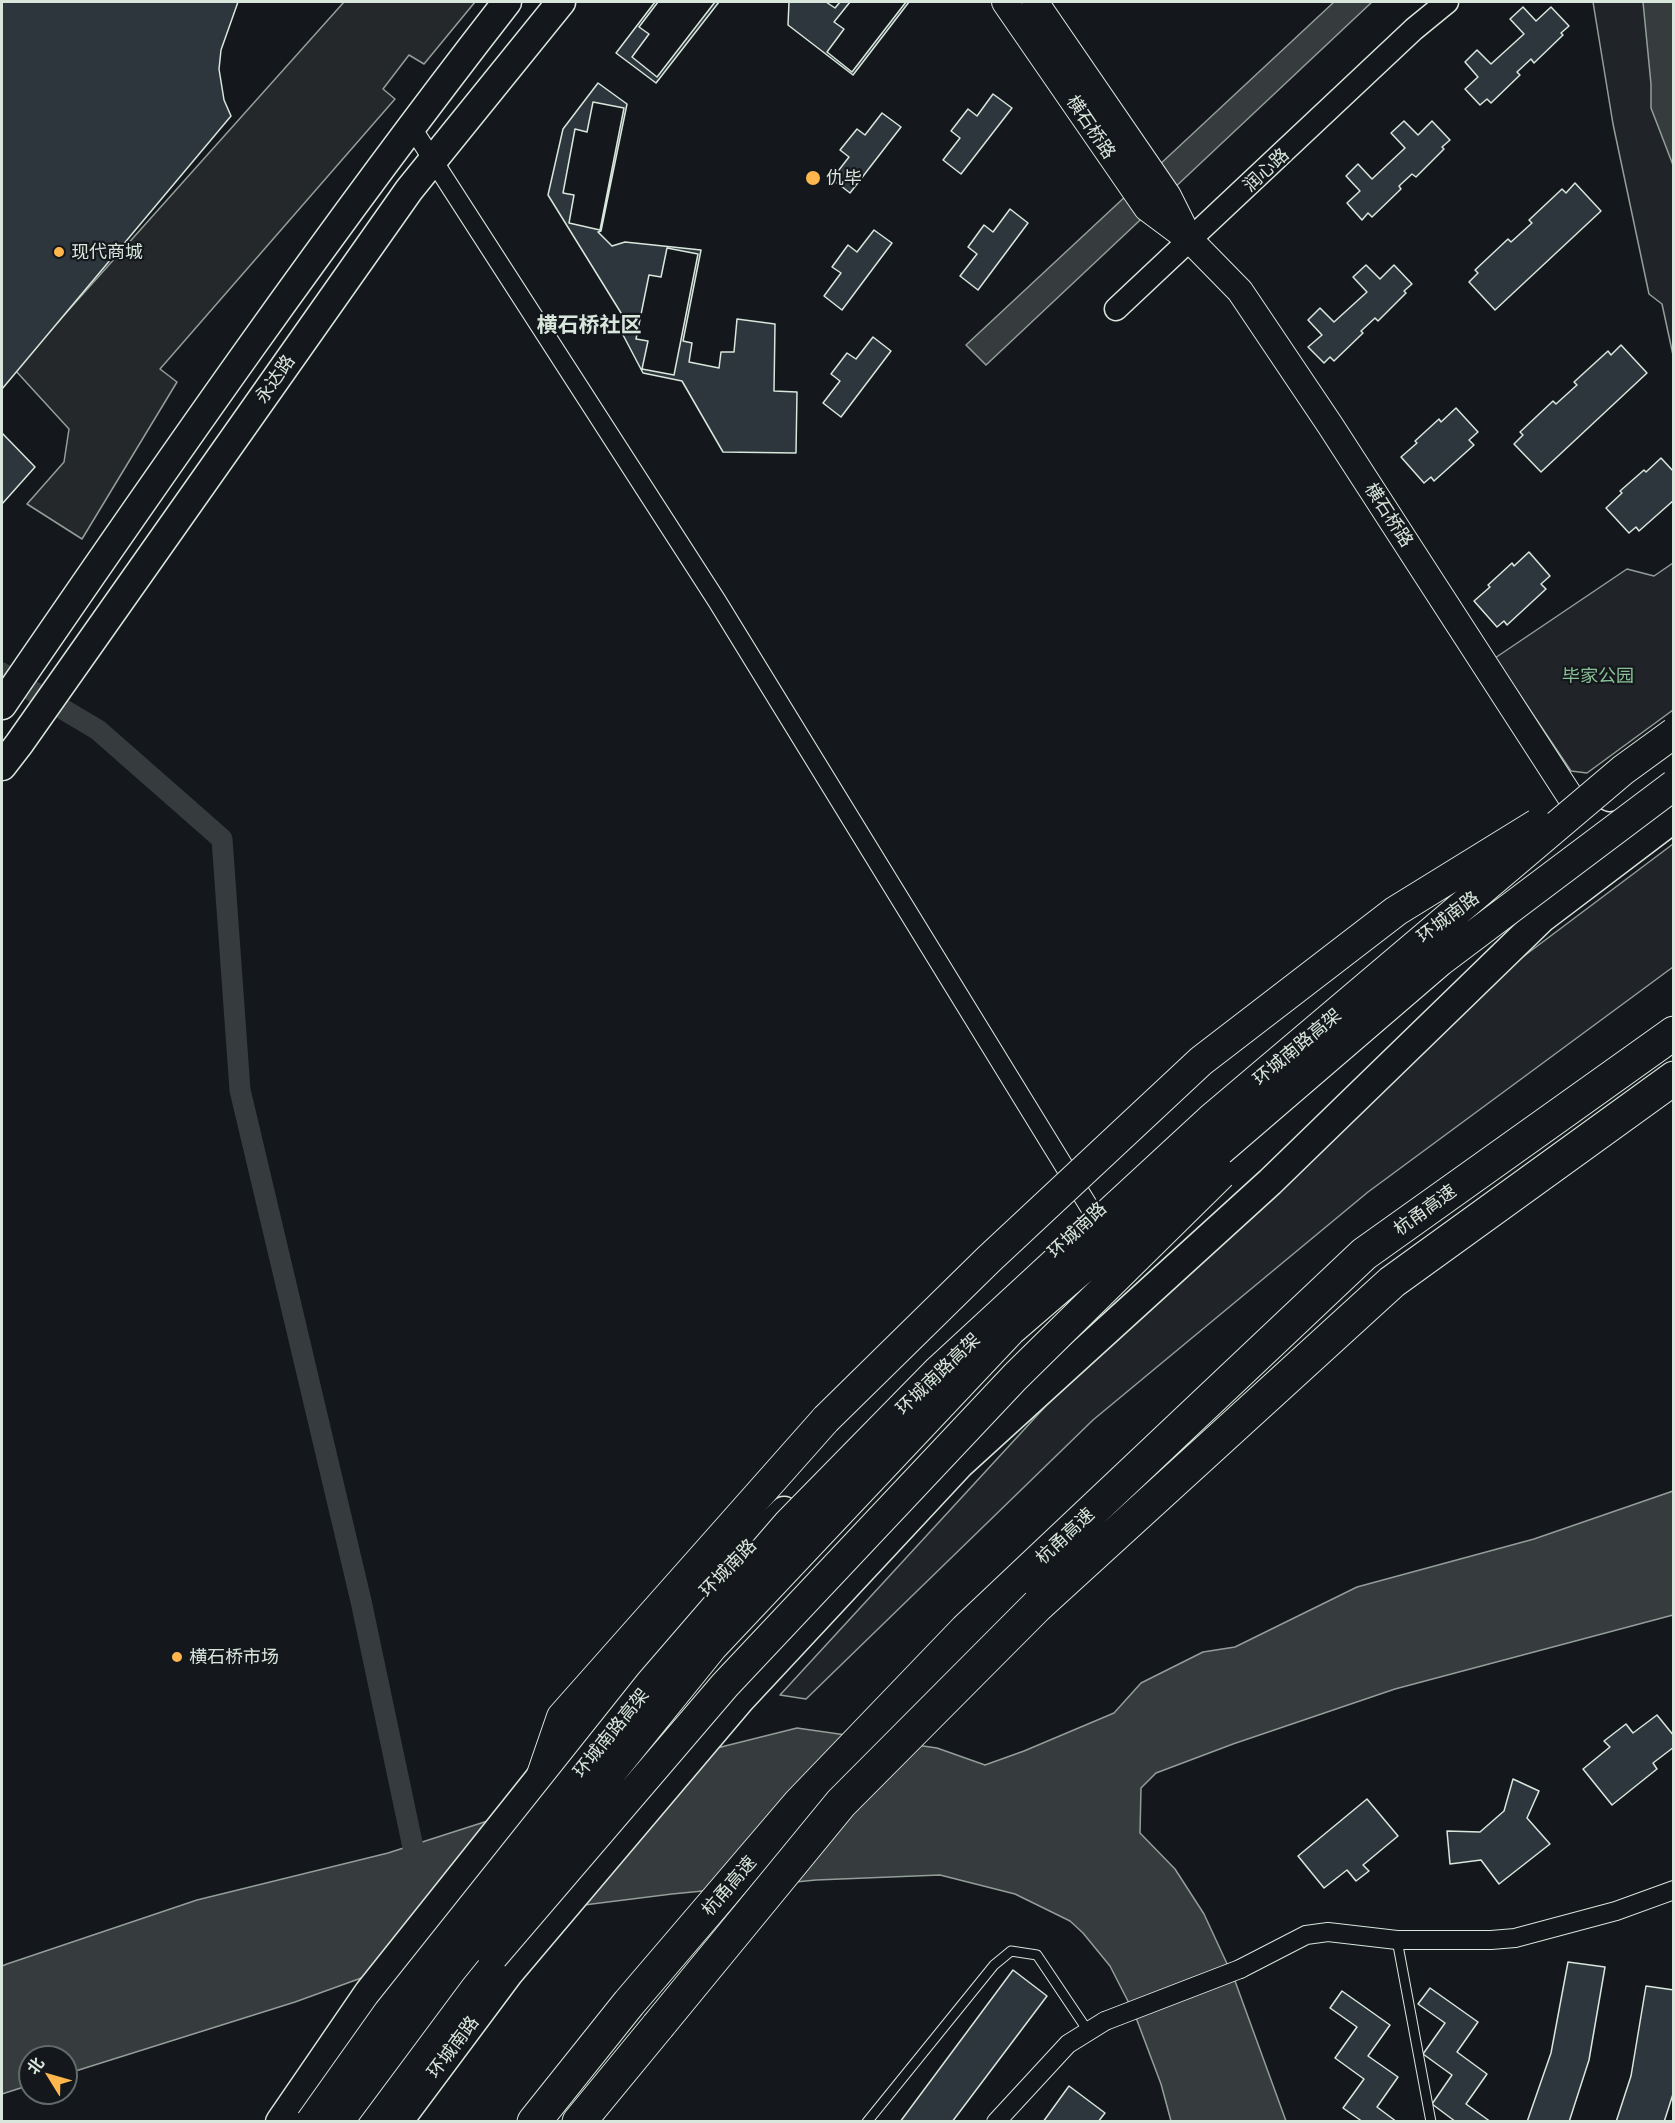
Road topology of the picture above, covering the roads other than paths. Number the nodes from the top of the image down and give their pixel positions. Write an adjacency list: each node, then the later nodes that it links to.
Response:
1 (507, 2): 8 (main road, 永达路)
2 (561, 2): 9 (main road, 永达路)
3 (1005, 2): 10 (main road, 横石桥路)
4 (1035, 2): 10 (main road, 横石桥路)
5 (1438, 2): 7 (street, 润心路)
6 (1447, 2): 7 (street, 润心路)
7 (1414, 29): 10 (street, 润心路)
8 (411, 126): 9 (street); 12 (main road, 永达路)
9 (433, 161): 15 (main road, 永达路); 23 (street)
10 (1190, 240): 11 (street, 润心路); 18 (main road, 横石桥路)
11 (1116, 309)
12 (2, 705)
13 (1674, 733): 16 (highway, 环城南路高架, bridge)
14 (1674, 753): 23 (main road, 环城南路)
15 (10, 755)
16 (1623, 770): 18 (highway, bridge); 31 (highway, 环城南路高架, bridge)
17 (1674, 785): 20 (highway, 环城南路高架, bridge)
18 (1573, 801): 25 (highway, bridge)
19 (1674, 818): 24 (main road)
20 (1440, 961): 28 (highway, bridge); 32 (highway, 环城南路高架, bridge)
21 (1674, 1033): 35 (highway, 杭甬高速)
22 (1674, 1078): 36 (highway, 杭甬高速, bridge)
23 (1094, 1214): 24 (street); 25 (main road, 环城南路)
24 (1144, 1296): 28 (main road, 环城南路)
25 (542, 1775): 30 (main road, 环城南路)
26 (1674, 1890): 27 (street)
27 (1397, 1940): 29 (street, bridge); 39 (lane)
28 (501, 1964): 33 (highway); 34 (main road, 环城南路)
29 (1088, 2031): 37 (lane); 38 (street)
30 (280, 2121)
31 (311, 2121)
32 (338, 2121)
33 (370, 2121)
34 (398, 2121)
35 (534, 2121)
36 (579, 2121)
37 (867, 2121)
38 (996, 2121)
39 (1431, 2121)

